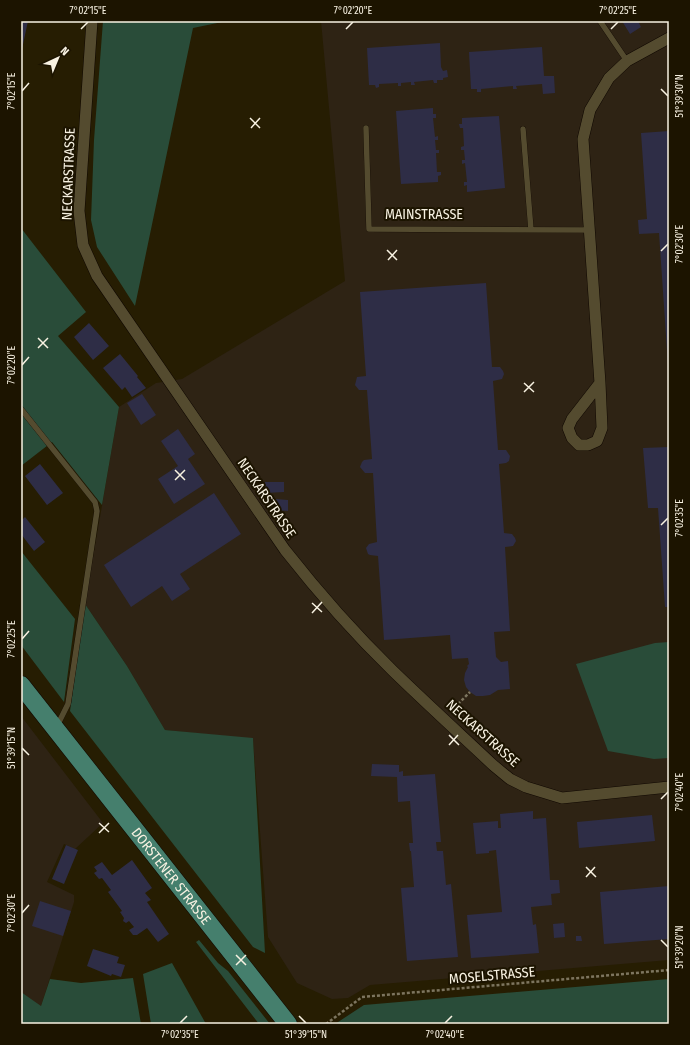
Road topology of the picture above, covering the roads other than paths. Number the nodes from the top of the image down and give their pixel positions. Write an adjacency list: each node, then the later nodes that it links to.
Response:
1 (92, 21): 13 (street, NECKARSTRASSE)
2 (600, 21): 4 (lane)
3 (669, 38): 4 (street)
4 (627, 62): 8 (street)
5 (366, 128): 7 (lane, MAINSTRASSE)
6 (523, 129): 7 (lane)
7 (531, 230): 8 (lane, MAINSTRASSE)
8 (589, 230): 9 (street)
9 (600, 383): 9 (street)
10 (21, 409): 12 (lane)
11 (21, 685): 12 (main road, DORSTENER STRASSE)
12 (56, 728): 14 (main road, DORSTENER STRASSE)
13 (669, 787)
14 (288, 1024)

